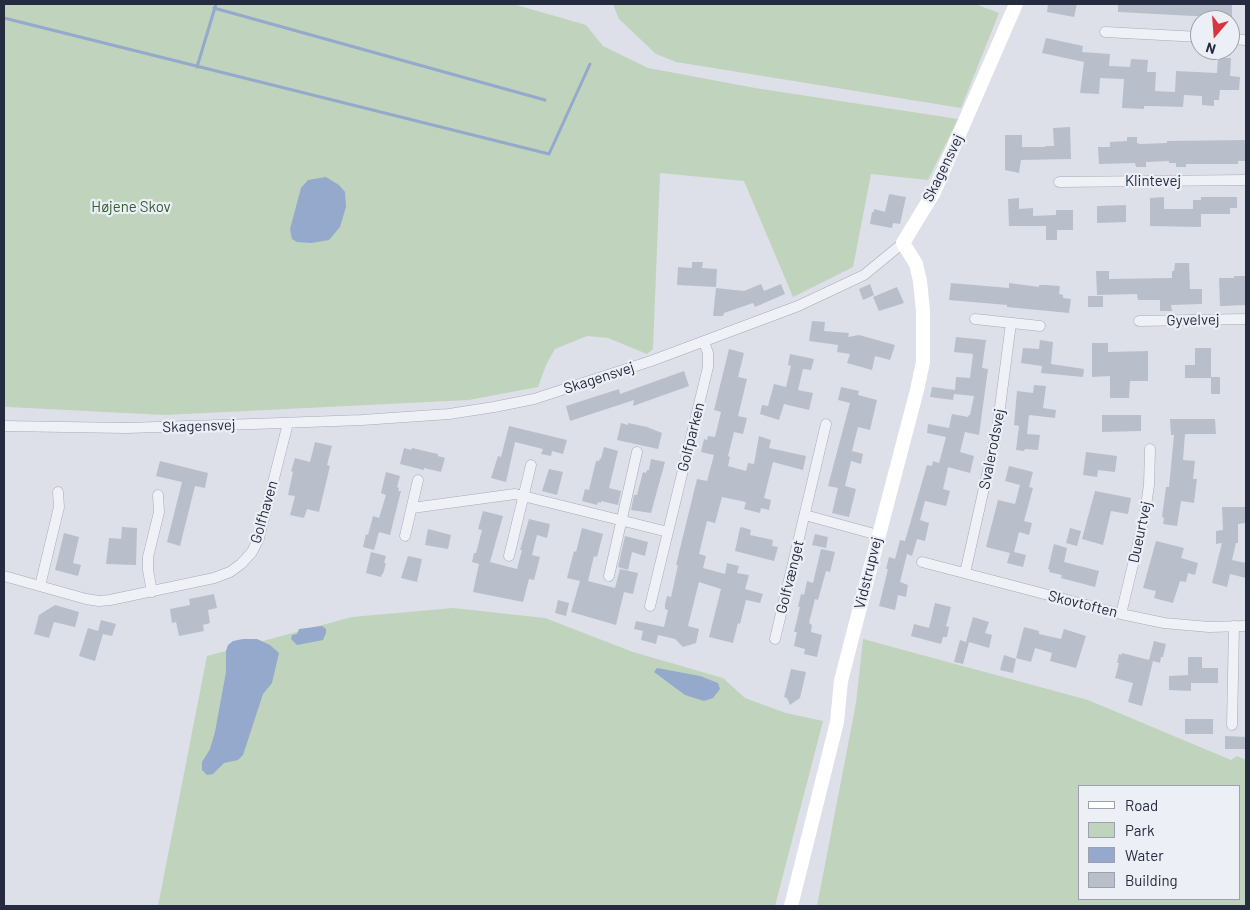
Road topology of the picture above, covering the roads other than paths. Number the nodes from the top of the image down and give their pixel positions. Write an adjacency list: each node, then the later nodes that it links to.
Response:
1 (1016, 4): 6 (street, Skagensvej)
2 (1105, 32): 3 (street)
3 (1190, 37)
4 (1246, 180): 5 (street, Klintevej)
5 (1059, 182)
6 (903, 243): 12 (street, Skagensvej); 27 (street, Vidstrupvej)
7 (1246, 318): 9 (street, Gyvelvej)
8 (975, 319): 10 (street)
9 (1139, 321)
10 (1011, 323): 11 (street); 31 (street, Svalerodsvej)
11 (1040, 326)
12 (704, 342): 13 (street, Skagensvej); 26 (street, Golfparken)
13 (288, 423): 15 (street, Skagensvej); 35 (street, Golfhaven)
14 (826, 424): 24 (street, Golfvænget)
15 (4, 426)
16 (1150, 449): 37 (street, Dueurtvej)
17 (638, 452): 25 (street)
18 (531, 465): 22 (street)
19 (418, 480): 23 (street)
20 (58, 492): 34 (street)
21 (158, 495): 35 (street)
22 (524, 496): 23 (street); 25 (street); 29 (street)
23 (412, 508): 28 (street)
24 (805, 516): 27 (street); 40 (street, Golfvænget)
25 (622, 521): 26 (street); 33 (street)
26 (668, 532): 36 (street, Golfparken)
27 (878, 535): 42 (street, Vidstrupvej)
28 (405, 536)
29 (509, 556)
30 (922, 562): 31 (street, Skovtoften)
31 (964, 573): 37 (street, Skovtoften)
32 (4, 576): 34 (street, Golfhaven)
33 (609, 576)
34 (40, 586): 35 (street, Golfhaven)
35 (152, 592)
36 (650, 606)
37 (1121, 614): 38 (street, Skovtoften)
38 (1234, 626): 39 (street, Skovtoften); 41 (street)
39 (1246, 626)
40 (775, 639)
41 (1232, 725)
42 (790, 906)

